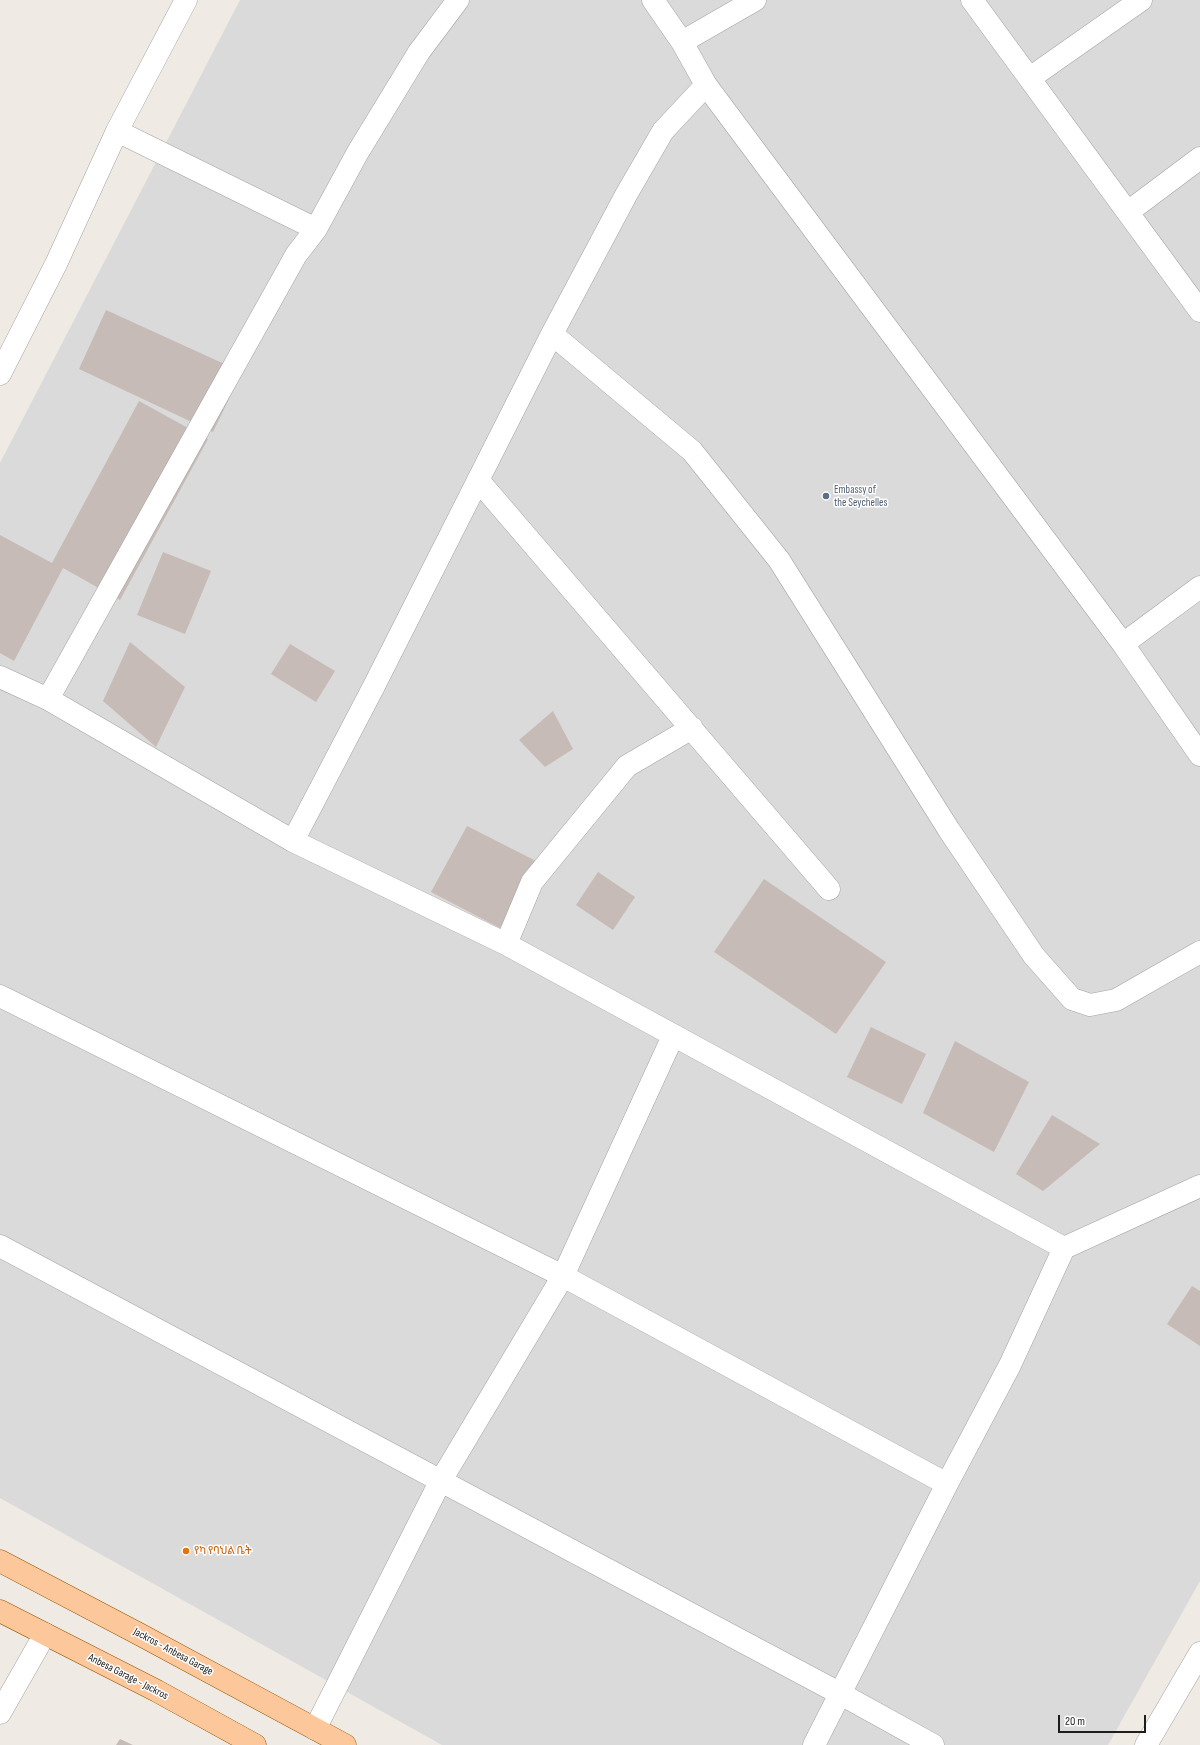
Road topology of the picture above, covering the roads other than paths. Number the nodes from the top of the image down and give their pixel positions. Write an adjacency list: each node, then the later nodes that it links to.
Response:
1 (186, 0): 10 (street)
2 (458, 0): 13 (street)
3 (653, 0): 7 (street)
4 (755, 0): 7 (street)
5 (972, 0): 8 (street)
6 (1141, 0): 8 (street)
7 (682, 42): 9 (street)
8 (1030, 78): 12 (street)
9 (706, 85): 15 (street); 19 (street)
10 (117, 130): 13 (street); 16 (street)
11 (1200, 158): 12 (street)
12 (1128, 212): 14 (street)
13 (316, 229): 21 (street)
14 (1200, 310)
15 (552, 334): 17 (street); 27 (street)
16 (0, 374)
17 (478, 480): 22 (street); 24 (street)
18 (1200, 587): 19 (street)
19 (1123, 644): 23 (street)
20 (0, 677): 21 (street)
21 (48, 699): 24 (street)
22 (692, 728): 25 (street); 26 (street)
23 (1200, 755)
24 (293, 841): 26 (street)
25 (829, 888)
26 (506, 944): 29 (street)
27 (1200, 952)
28 (0, 996): 33 (street)
29 (673, 1036): 32 (street); 33 (street)
30 (1200, 1186): 32 (street)
31 (0, 1246): 34 (street)
32 (1064, 1248): 35 (street)
33 (563, 1276): 34 (street); 35 (street)
34 (440, 1482): 40 (street); 42 (street)
35 (947, 1484): 40 (street)
36 (0, 1562): 42 (main road, Jackros - Anbesa Garage)
37 (0, 1611): 38 (main road, Anbesa Garage - Jackros)
38 (45, 1634): 41 (street); 43 (main road, Anbesa Garage - Jackros)
39 (1200, 1653): 47 (street)
40 (839, 1693): 45 (street); 46 (street)
41 (0, 1713)
42 (315, 1729): 44 (main road, Jackros - Anbesa Garage)
43 (255, 1745)
44 (345, 1745)
45 (814, 1745)
46 (933, 1745)
47 (1146, 1745)

